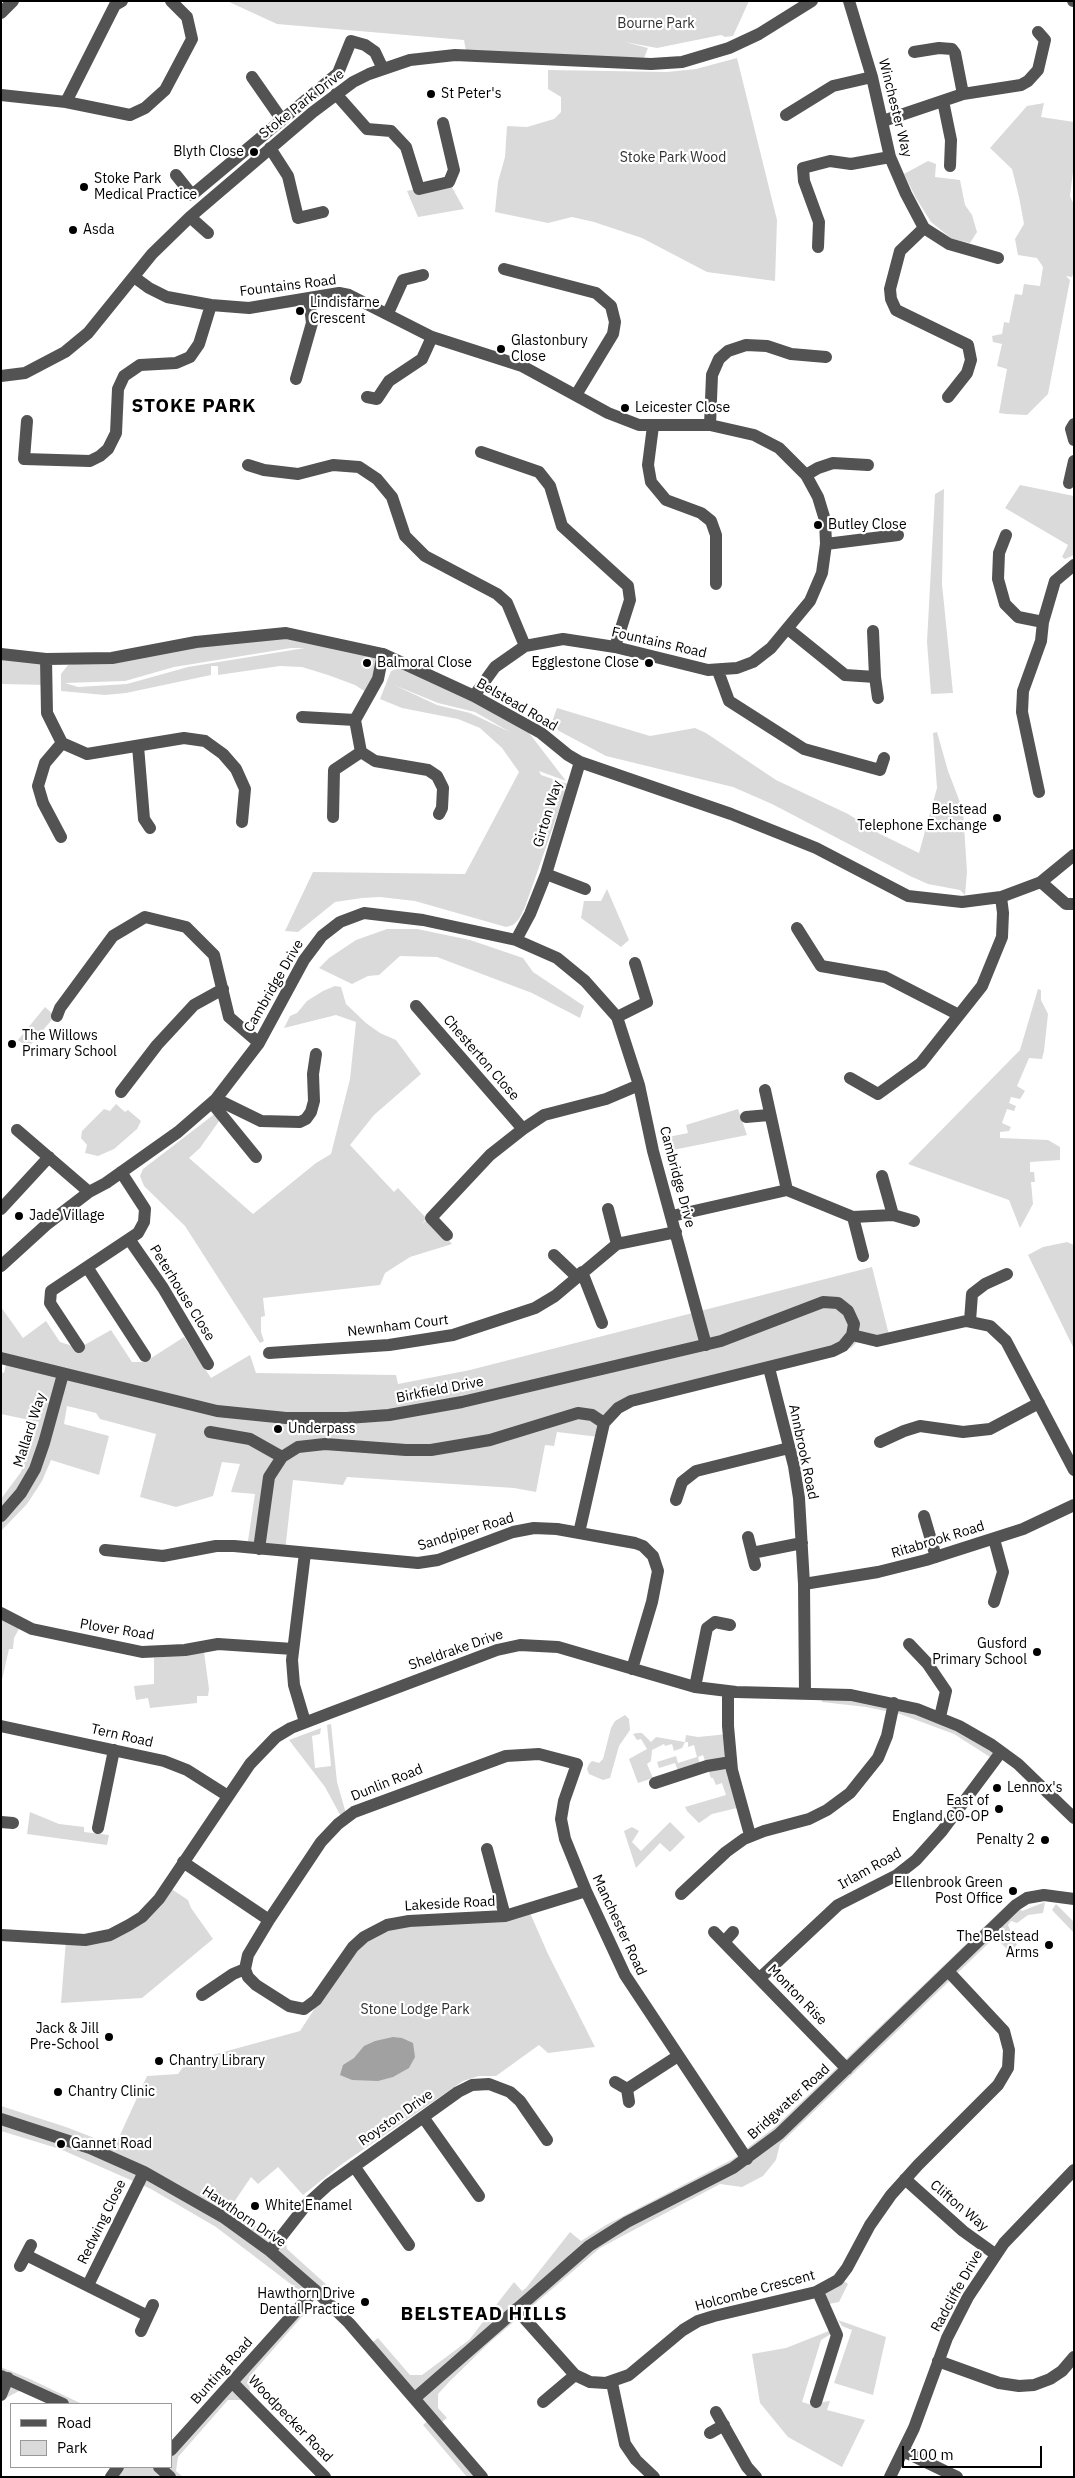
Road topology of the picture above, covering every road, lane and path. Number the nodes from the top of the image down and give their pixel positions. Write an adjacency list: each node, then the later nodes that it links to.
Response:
1 (13, 1): 6 (street)
2 (122, 1): 16 (street)
3 (171, 1): 16 (street)
4 (812, 1): 9 (street, Stoke Park Drive)
5 (848, 1): 11 (street, Winchester Way)
6 (1, 13)
7 (1038, 32): 13 (street)
8 (914, 52): 13 (street)
9 (383, 69): 12 (street, Stoke Park Drive); 18 (street)
10 (252, 77): 18 (street)
11 (872, 77): 17 (street); 19 (street, Winchester Way)
12 (336, 94): 20 (street); 21 (street, Stoke Park Drive)
13 (963, 94): 15 (street)
14 (1, 95): 16 (street)
15 (943, 101): 19 (street); 23 (street)
16 (66, 102)
17 (786, 115)
18 (282, 120): 24 (street)
19 (883, 121): 22 (street, Winchester Way)
20 (443, 124)
21 (270, 148): 25 (street); 26 (street, Stoke Park Drive)
22 (890, 157): 27 (street, Winchester Way); 29 (street)
23 (950, 166)
24 (176, 175)
25 (323, 212)
26 (190, 217): 28 (street); 33 (street, Stoke Park Drive)
27 (924, 228): 30 (street, Winchester Way); 43 (street)
28 (208, 233)
29 (818, 247)
30 (998, 258)
31 (504, 269): 41 (street)
32 (423, 275): 36 (street)
33 (134, 277): 35 (street, Fountains Road); 39 (street, Stoke Park Drive)
34 (309, 299): 35 (street, Fountains Road); 36 (street, Fountains Road); 40 (street)
35 (211, 305): 44 (street)
36 (388, 313): 37 (street, Fountains Road)
37 (432, 337): 41 (street, Fountains Road); 42 (street)
38 (826, 357): 46 (street)
39 (1, 376)
40 (296, 379)
41 (576, 395): 47 (street, Fountains Road)
42 (367, 397)
43 (948, 397)
44 (27, 421)
45 (1074, 424): 48 (street)
46 (710, 425): 47 (street, Fountains Road); 53 (street, Fountains Road)
47 (653, 426): 59 (street)
48 (1074, 440)
49 (481, 452): 64 (street)
50 (1074, 461): 54 (street)
51 (248, 465): 63 (street)
52 (868, 465): 53 (street)
53 (806, 476): 57 (street, Fountains Road)
54 (1069, 483)
55 (898, 535): 57 (street)
56 (1006, 535): 60 (street)
57 (826, 544): 61 (street, Fountains Road)
58 (1074, 565): 60 (street)
59 (716, 584)
60 (1043, 622): 79 (street)
61 (788, 629): 68 (street, Fountains Road); 69 (street)
62 (873, 631): 69 (street)
63 (525, 646): 64 (street, Fountains Road); 70 (street, Fountains Road)
64 (616, 647): 68 (street, Fountains Road)
65 (1, 654): 67 (street, Belstead Road)
66 (383, 654): 67 (street, Belstead Road); 70 (street, Belstead Road); 73 (street)
67 (46, 659): 74 (street)
68 (718, 671): 77 (street)
69 (875, 677): 71 (street)
70 (474, 696): 78 (street, Belstead Road)
71 (878, 698)
72 (302, 717): 73 (street)
73 (355, 720): 76 (street)
74 (62, 742): 75 (street); 84 (street)
75 (138, 746): 82 (street); 83 (street)
76 (361, 752): 80 (street); 81 (street)
77 (884, 758)
78 (580, 762): 86 (street, Girton Way); 89 (street, Belstead Road)
79 (1039, 792)
80 (438, 814)
81 (333, 817)
82 (242, 822)
83 (150, 828)
84 (61, 836)
85 (1074, 855): 87 (street, Belstead Road)
86 (546, 874): 88 (street); 92 (street, Girton Way)
87 (1041, 882): 89 (street, Belstead Road); 90 (street)
88 (585, 889)
89 (1001, 897): 96 (street)
90 (1070, 904)
91 (797, 928): 96 (street)
92 (516, 940): 98 (street, Cambridge Drive); 99 (street, Cambridge Drive)
93 (635, 963): 98 (street)
94 (223, 989): 97 (street); 99 (street); 104 (street)
95 (416, 1006): 108 (street, Chesterton Close)
96 (959, 1015): 101 (street)
97 (57, 1016)
98 (617, 1017): 102 (street, Cambridge Drive)
99 (259, 1042): 105 (street, Cambridge Drive)
100 (316, 1054): 105 (street)
101 (850, 1078)
102 (639, 1085): 108 (street); 118 (street, Cambridge Drive)
103 (764, 1090): 106 (street)
104 (121, 1092)
105 (214, 1101): 111 (street); 112 (street, Cambridge Drive)
106 (769, 1115): 107 (street); 114 (street)
107 (746, 1117)
108 (523, 1129): 123 (street)
109 (17, 1130): 110 (street)
110 (49, 1157): 115 (street); 116 (street)
111 (256, 1157)
112 (121, 1172): 115 (street, Cambridge Drive); 124 (street, Peterhouse Close)
113 (882, 1176): 120 (street)
114 (787, 1190): 118 (street); 119 (street)
115 (88, 1192): 128 (street, Cambridge Drive)
116 (1, 1209)
117 (608, 1209): 125 (street)
118 (672, 1216): 122 (street, Cambridge Drive)
119 (853, 1216): 120 (street); 127 (street)
120 (893, 1216): 121 (street)
121 (914, 1221)
122 (676, 1232): 125 (street, Newnham Court); 135 (street, Cambridge Drive)
123 (447, 1235)
124 (129, 1239): 129 (street, Peterhouse Close); 140 (street, Peterhouse Close)
125 (617, 1244): 130 (street, Newnham Court)
126 (554, 1254): 130 (street)
127 (863, 1256)
128 (1, 1266)
129 (87, 1267): 136 (street, Peterhouse Close); 138 (street)
130 (579, 1274): 133 (street); 137 (street, Newnham Court)
131 (1007, 1274): 132 (street)
132 (970, 1321): 134 (street); 143 (street)
133 (602, 1323)
134 (852, 1335): 135 (street, Birkfield Drive); 141 (street)
135 (706, 1345): 142 (street, Birkfield Drive)
136 (79, 1347)
137 (269, 1353)
138 (144, 1356)
139 (1, 1358): 142 (street, Birkfield Drive)
140 (208, 1364)
141 (769, 1368): 144 (street); 147 (street, Annbrook Road)
142 (63, 1374): 152 (street, Mallard Way)
143 (1039, 1403): 146 (street); 149 (street)
144 (604, 1423): 148 (street); 154 (street)
145 (210, 1432): 148 (street)
146 (880, 1442)
147 (789, 1448): 150 (street); 157 (street, Annbrook Road)
148 (282, 1457): 158 (street)
149 (1074, 1470)
150 (676, 1500)
151 (1074, 1505): 156 (street, Ritabrook Road)
152 (1, 1516)
153 (922, 1523): 161 (street)
154 (579, 1533): 160 (street, Sandpiper Road); 168 (street, Sandpiper Road)
155 (748, 1537): 157 (street)
156 (994, 1539): 161 (street, Ritabrook Road); 163 (street)
157 (802, 1543): 162 (street, Annbrook Road)
158 (259, 1548): 159 (street, Sandpiper Road); 160 (street, Sandpiper Road)
159 (105, 1550)
160 (305, 1553): 167 (street)
161 (936, 1557): 162 (street, Ritabrook Road)
162 (804, 1584): 171 (street, Annbrook Road)
163 (993, 1596)
164 (1, 1613): 167 (street, Plover Road)
165 (730, 1625): 169 (street)
166 (909, 1644): 173 (street)
167 (293, 1649): 174 (street)
168 (632, 1669): 169 (street, Sheldrake Drive); 174 (street, Sheldrake Drive)
169 (695, 1687): 170 (street, Sheldrake Drive)
170 (728, 1692): 171 (street, Sheldrake Drive); 178 (street)
171 (805, 1693): 172 (street, Sheldrake Drive)
172 (894, 1702): 173 (street, Sheldrake Drive); 184 (street)
173 (940, 1717): 177 (street, Sheldrake Drive)
174 (305, 1722): 181 (street, Sheldrake Drive)
175 (1, 1726): 176 (street, Tern Road)
176 (114, 1750): 181 (street, Tern Road); 183 (street)
177 (1001, 1752): 182 (street, Sheldrake Drive); 198 (street, Irlam Road)
178 (731, 1762): 180 (street); 184 (street)
179 (576, 1764): 187 (street, Manchester Road); 191 (street, Dunlin Road)
180 (655, 1783)
181 (228, 1796): 186 (street, Sheldrake Drive)
182 (1074, 1818)
183 (98, 1828)
184 (750, 1836): 188 (street)
185 (487, 1849): 190 (street)
186 (183, 1862): 191 (street); 194 (street, Sheldrake Drive)
187 (586, 1891): 190 (street, Lakeside Road); 200 (street, Manchester Road)
188 (681, 1894)
189 (1074, 1900): 197 (street, Bridgwater Road)
190 (505, 1916): 196 (street, Lakeside Road)
191 (269, 1920): 196 (street)
192 (714, 1932): 195 (street, Monton Rise)
193 (734, 1932): 195 (street)
194 (1, 1936)
195 (724, 1942): 198 (street, Monton Rise)
196 (245, 1970): 199 (street)
197 (948, 1971): 201 (street, Bridgwater Road); 212 (street, Holcombe Crescent)
198 (760, 1978): 201 (street, Monton Rise)
199 (202, 1995)
200 (678, 2056): 203 (street); 208 (street, Manchester Road)
201 (847, 2069): 208 (street, Bridgwater Road)
202 (615, 2082): 203 (street)
203 (627, 2089): 204 (street)
204 (629, 2102)
205 (424, 2117): 207 (street, Royston Drive); 209 (street, Royston Drive); 213 (street)
206 (1, 2119): 211 (street, Hawthorn Drive)
207 (547, 2140)
208 (747, 2159): 221 (street, Bridgwater Road)
209 (354, 2166): 214 (street); 215 (street, Royston Drive)
210 (1074, 2170): 216 (street, Radcliffe Drive)
211 (144, 2172): 215 (street, Hawthorn Drive); 218 (street, Redwing Close)
212 (905, 2179): 216 (street, Clifton Way); 220 (street, Holcombe Crescent)
213 (478, 2196)
214 (409, 2245)
215 (270, 2251): 219 (street, Hawthorn Drive)
216 (995, 2254): 224 (street, Radcliffe Drive)
217 (26, 2255): 218 (street, Redwing Close)
218 (88, 2285): 222 (street, Redwing Close)
219 (315, 2290): 227 (street, Bunting Road); 230 (street, Hawthorn Drive)
220 (818, 2292): 228 (street, Holcombe Crescent); 232 (street)
221 (516, 2309): 225 (street); 230 (street, Bridgwater Road)
222 (141, 2331)
223 (1074, 2357): 224 (street)
224 (938, 2361): 238 (street, Radcliffe Drive)
225 (575, 2375): 228 (street); 231 (street)
226 (5, 2377): 229 (street); 233 (street)
227 (232, 2382): 237 (street, Bunting Road); 242 (street, Woodpecker Road)
228 (612, 2383): 244 (street)
229 (1, 2395)
230 (415, 2398): 243 (street, Hawthorn Drive)
231 (543, 2402)
232 (816, 2402)
233 (61, 2403)
234 (716, 2412): 235 (street)
235 (724, 2425): 236 (street); 240 (street)
236 (710, 2433)
237 (172, 2449)
238 (903, 2451): 245 (street, Radcliffe Drive); 246 (street)
239 (160, 2468): 241 (street)
240 (755, 2476)
241 (170, 2477)
242 (325, 2477)
243 (482, 2477)
244 (654, 2477)
245 (890, 2477)
246 (957, 2477)

